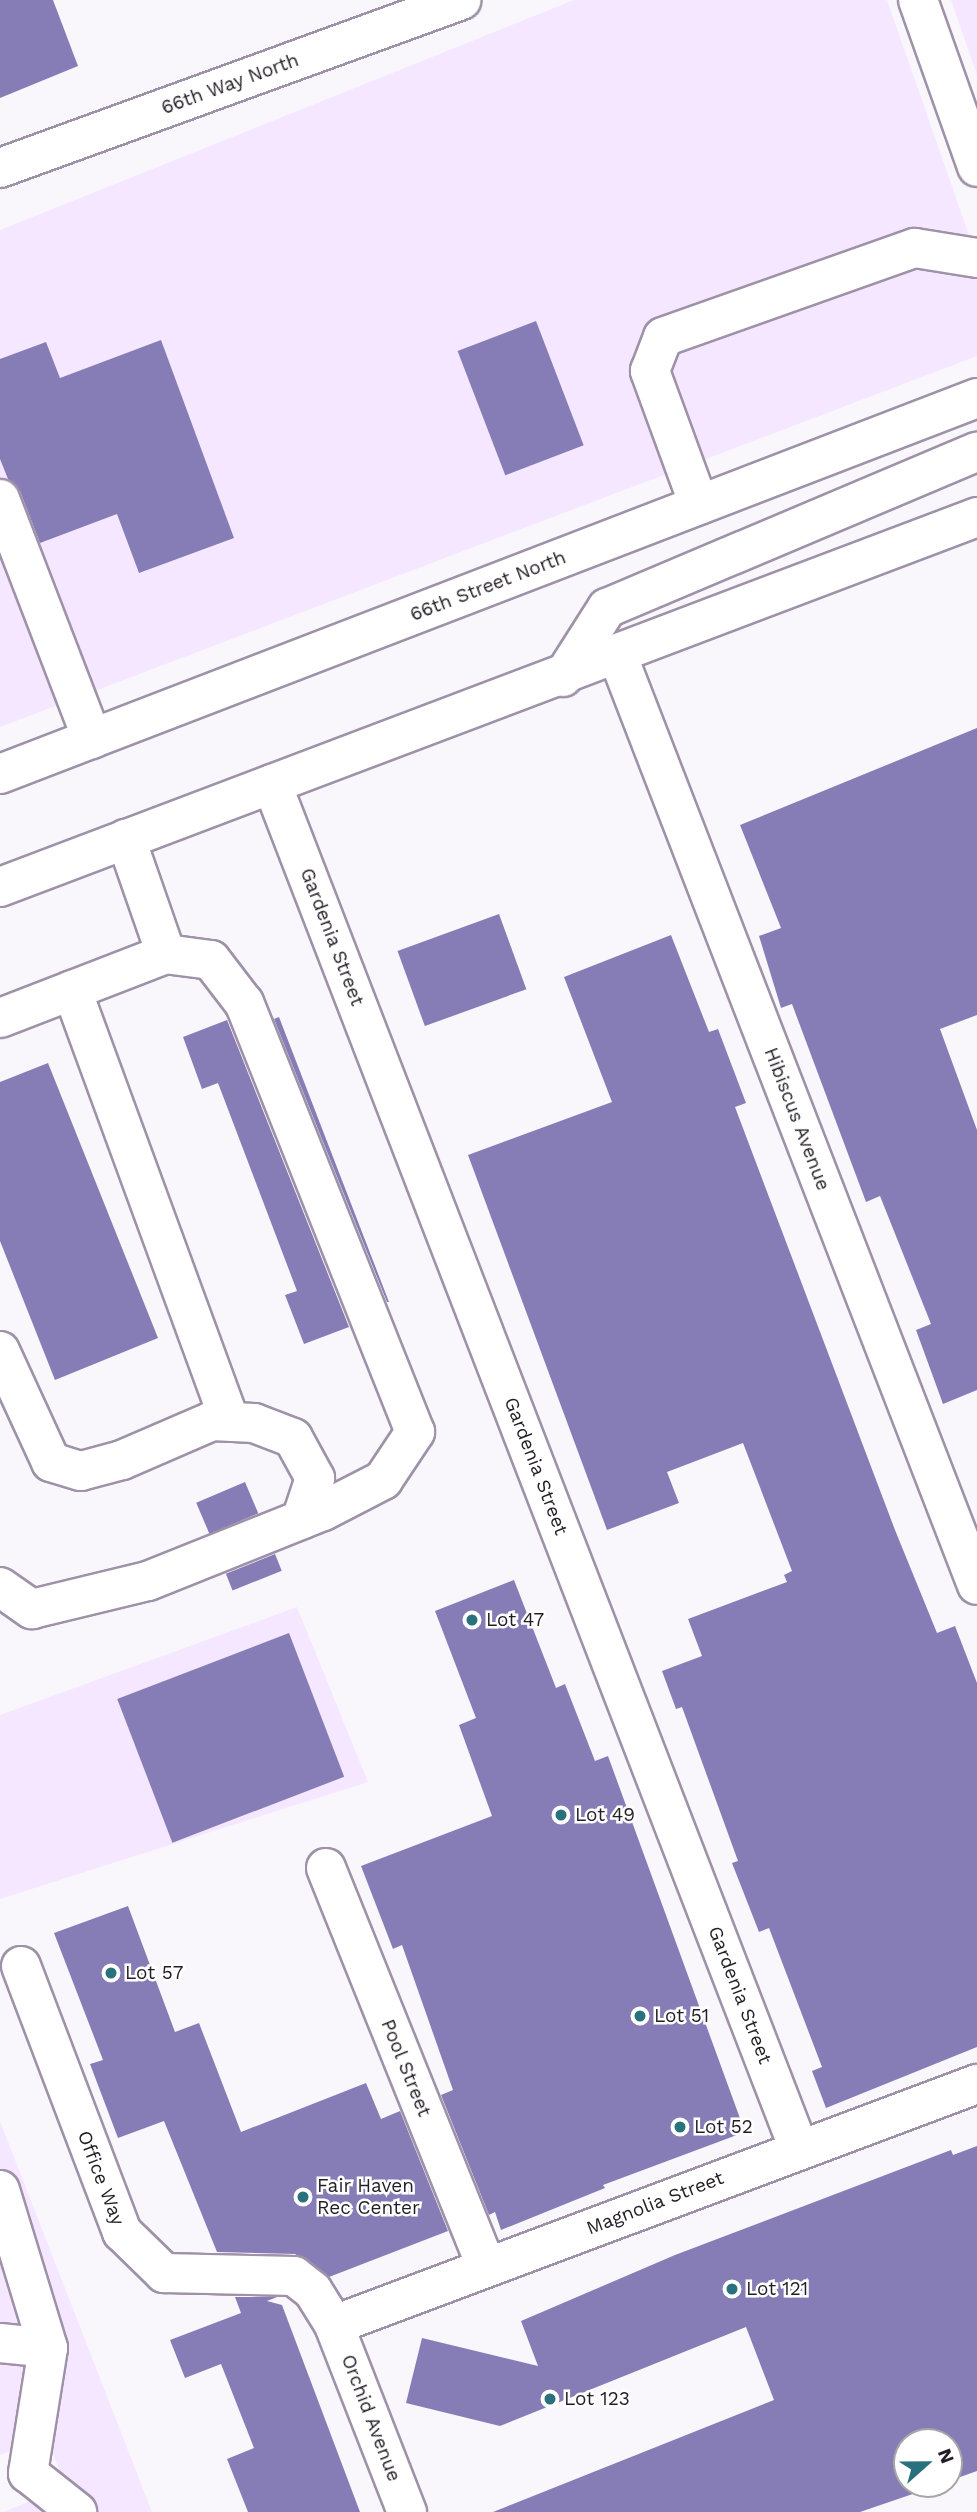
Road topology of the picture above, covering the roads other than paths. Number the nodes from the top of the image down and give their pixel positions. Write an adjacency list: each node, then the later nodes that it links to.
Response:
1 (461, 0): 4 (street, 66th Way North)
2 (918, 0): 3 (street)
3 (977, 167)
4 (0, 168)
5 (977, 258): 9 (street)
6 (977, 398): 9 (street, 66th Street North)
7 (977, 452): 12 (street)
8 (0, 499): 14 (street)
9 (699, 505): 13 (street, 66th Street North)
10 (977, 517): 11 (street)
11 (617, 654): 12 (street); 26 (street, Hibiscus Avenue)
12 (563, 677): 16 (street)
13 (132, 724): 14 (street, 66th Street North); 17 (street)
14 (92, 739): 15 (street, 66th Street North)
15 (0, 774)
16 (272, 784): 18 (street); 31 (street, Gardenia Street)
17 (0, 799)
18 (126, 839): 19 (street); 20 (street)
19 (0, 887)
20 (166, 954): 21 (street); 25 (street)
21 (72, 990): 22 (street); 24 (street)
22 (0, 1018)
23 (0, 1351): 24 (street)
24 (230, 1421): 25 (street)
25 (301, 1520): 27 (street)
26 (977, 1585)
27 (0, 1587)
28 (326, 1868): 33 (street, Pool Street)
29 (21, 1966): 34 (street, Office Way)
30 (977, 2084): 31 (street, Magnolia Street)
31 (799, 2149): 33 (street, Magnolia Street)
32 (0, 2190): 36 (street)
33 (486, 2267): 34 (street, Magnolia Street)
34 (334, 2325): 39 (street, Orchid Avenue)
35 (0, 2343): 36 (street)
36 (48, 2348): 37 (street)
37 (14, 2479): 38 (street)
38 (77, 2512)
39 (407, 2512)

